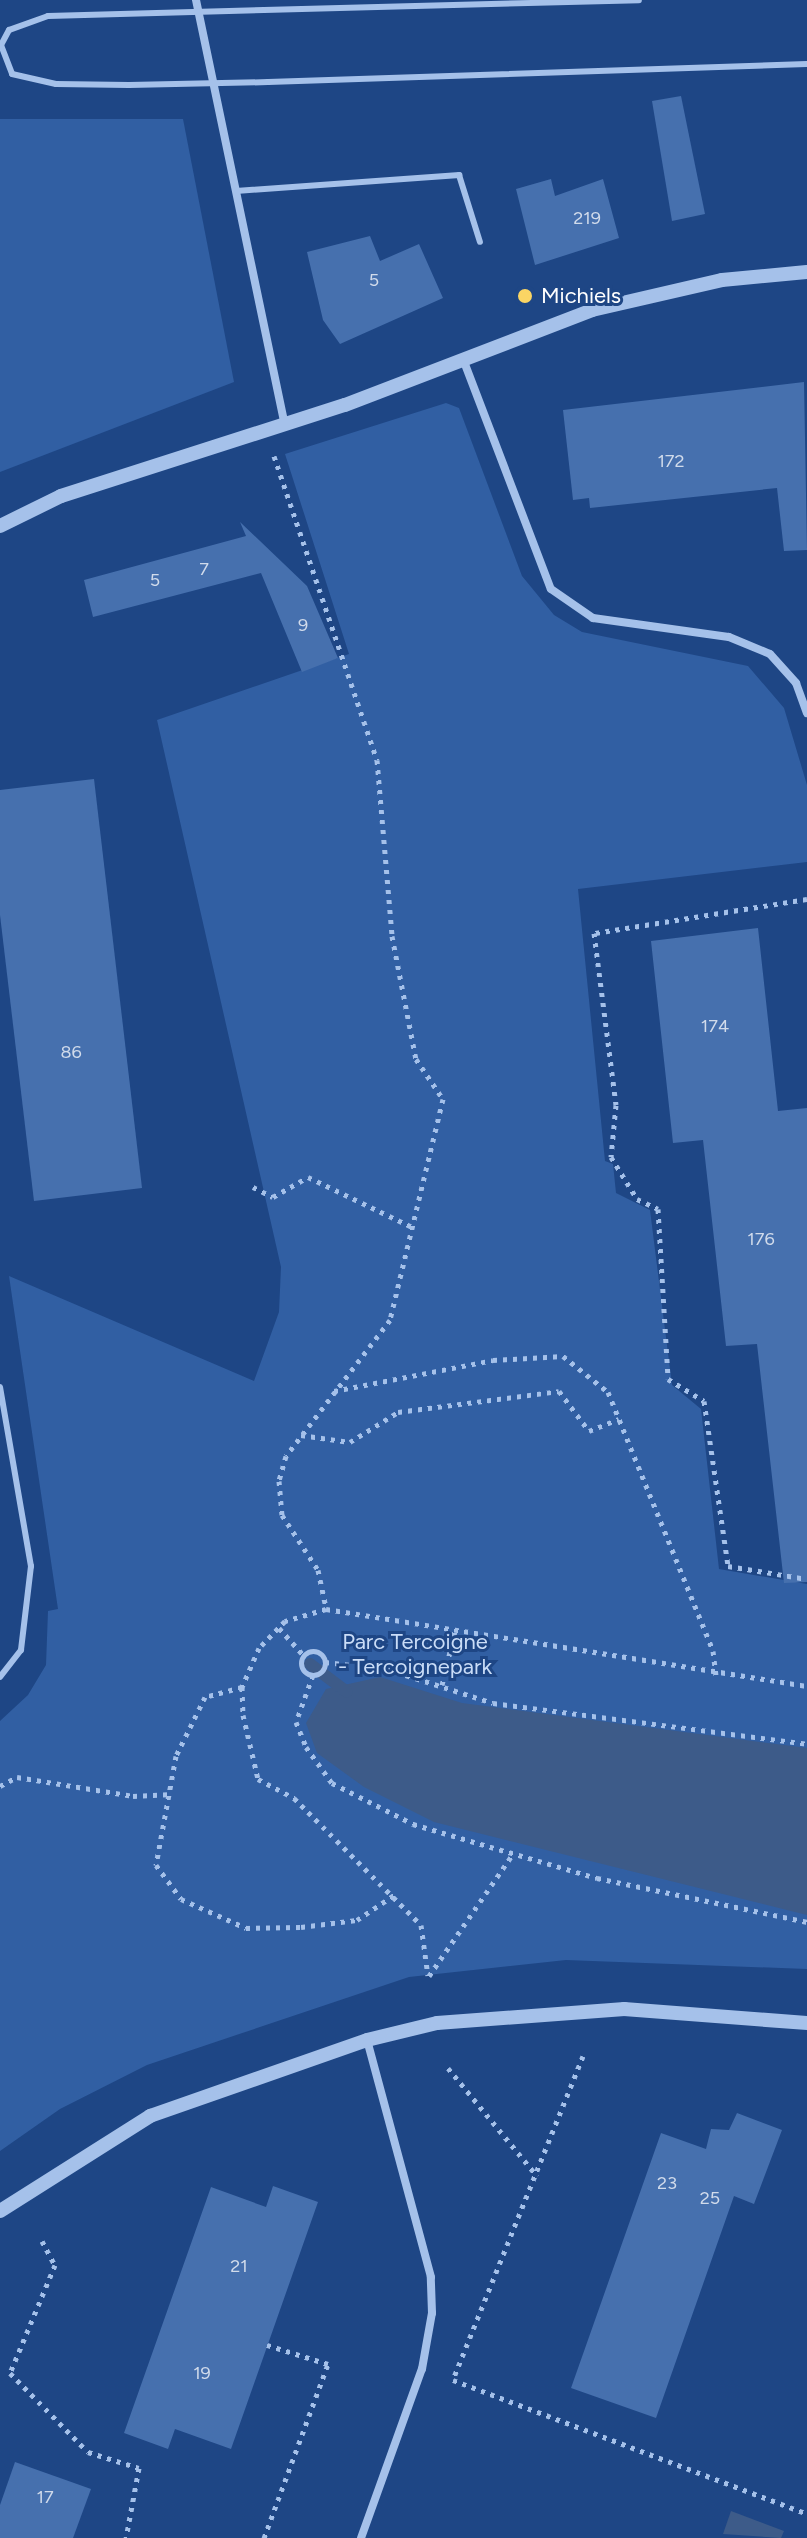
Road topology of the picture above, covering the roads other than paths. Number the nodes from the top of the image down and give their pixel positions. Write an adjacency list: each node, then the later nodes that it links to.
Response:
1 (196, 0): 5 (street)
2 (639, 0): 3 (lane, bridge)
3 (0, 44): 4 (lane, bridge)
4 (807, 64)
5 (236, 191): 6 (lane); 9 (street)
6 (480, 242)
7 (807, 272): 8 (street)
8 (463, 359): 9 (street); 11 (street)
9 (284, 422): 10 (street)
10 (0, 526)
11 (807, 713)
12 (0, 1387): 13 (lane)
13 (0, 1677)
14 (807, 2023): 15 (street)
15 (367, 2040): 16 (street); 17 (street)
16 (0, 2211)
17 (361, 2538)

